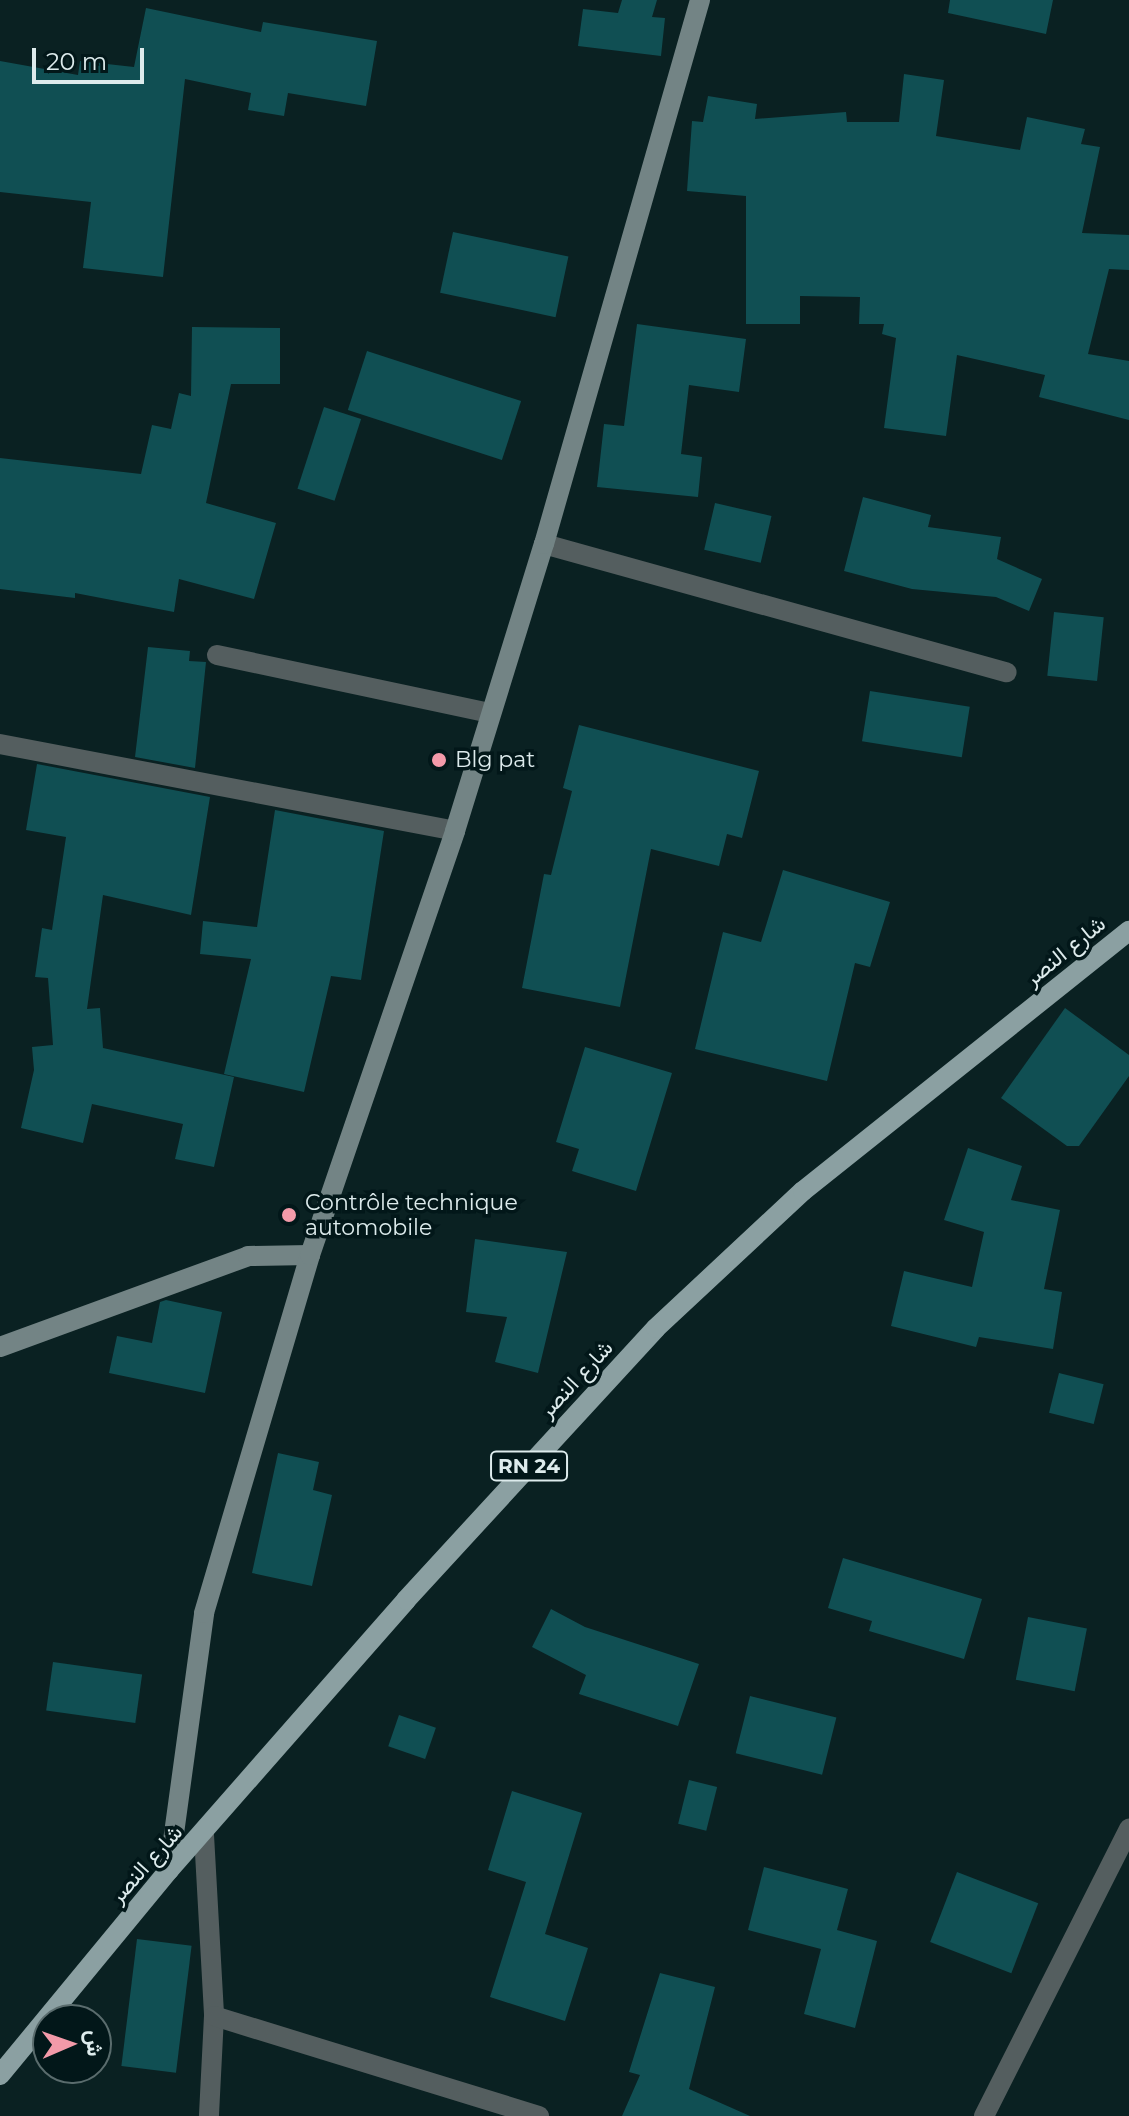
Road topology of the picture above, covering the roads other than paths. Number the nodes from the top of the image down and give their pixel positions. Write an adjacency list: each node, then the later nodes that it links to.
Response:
1 (700, 0): 2 (street)
2 (544, 544): 4 (street); 5 (street)
3 (217, 655): 5 (street)
4 (1007, 672)
5 (491, 713): 7 (street)
6 (0, 744): 7 (street)
7 (455, 831): 9 (street)
8 (1129, 931): 12 (main road, شارع النصر / RN 24)
9 (310, 1255): 10 (street); 13 (street)
10 (0, 1347)
11 (1129, 1829): 18 (street)
12 (204, 1835): 13 (main road, شارع النصر / RN 24); 14 (street)
13 (169, 1870): 15 (main road, شارع النصر / RN 24)
14 (214, 2016): 16 (street); 17 (street)
15 (0, 2075)
16 (209, 2116)
17 (539, 2116)
18 (984, 2116)

